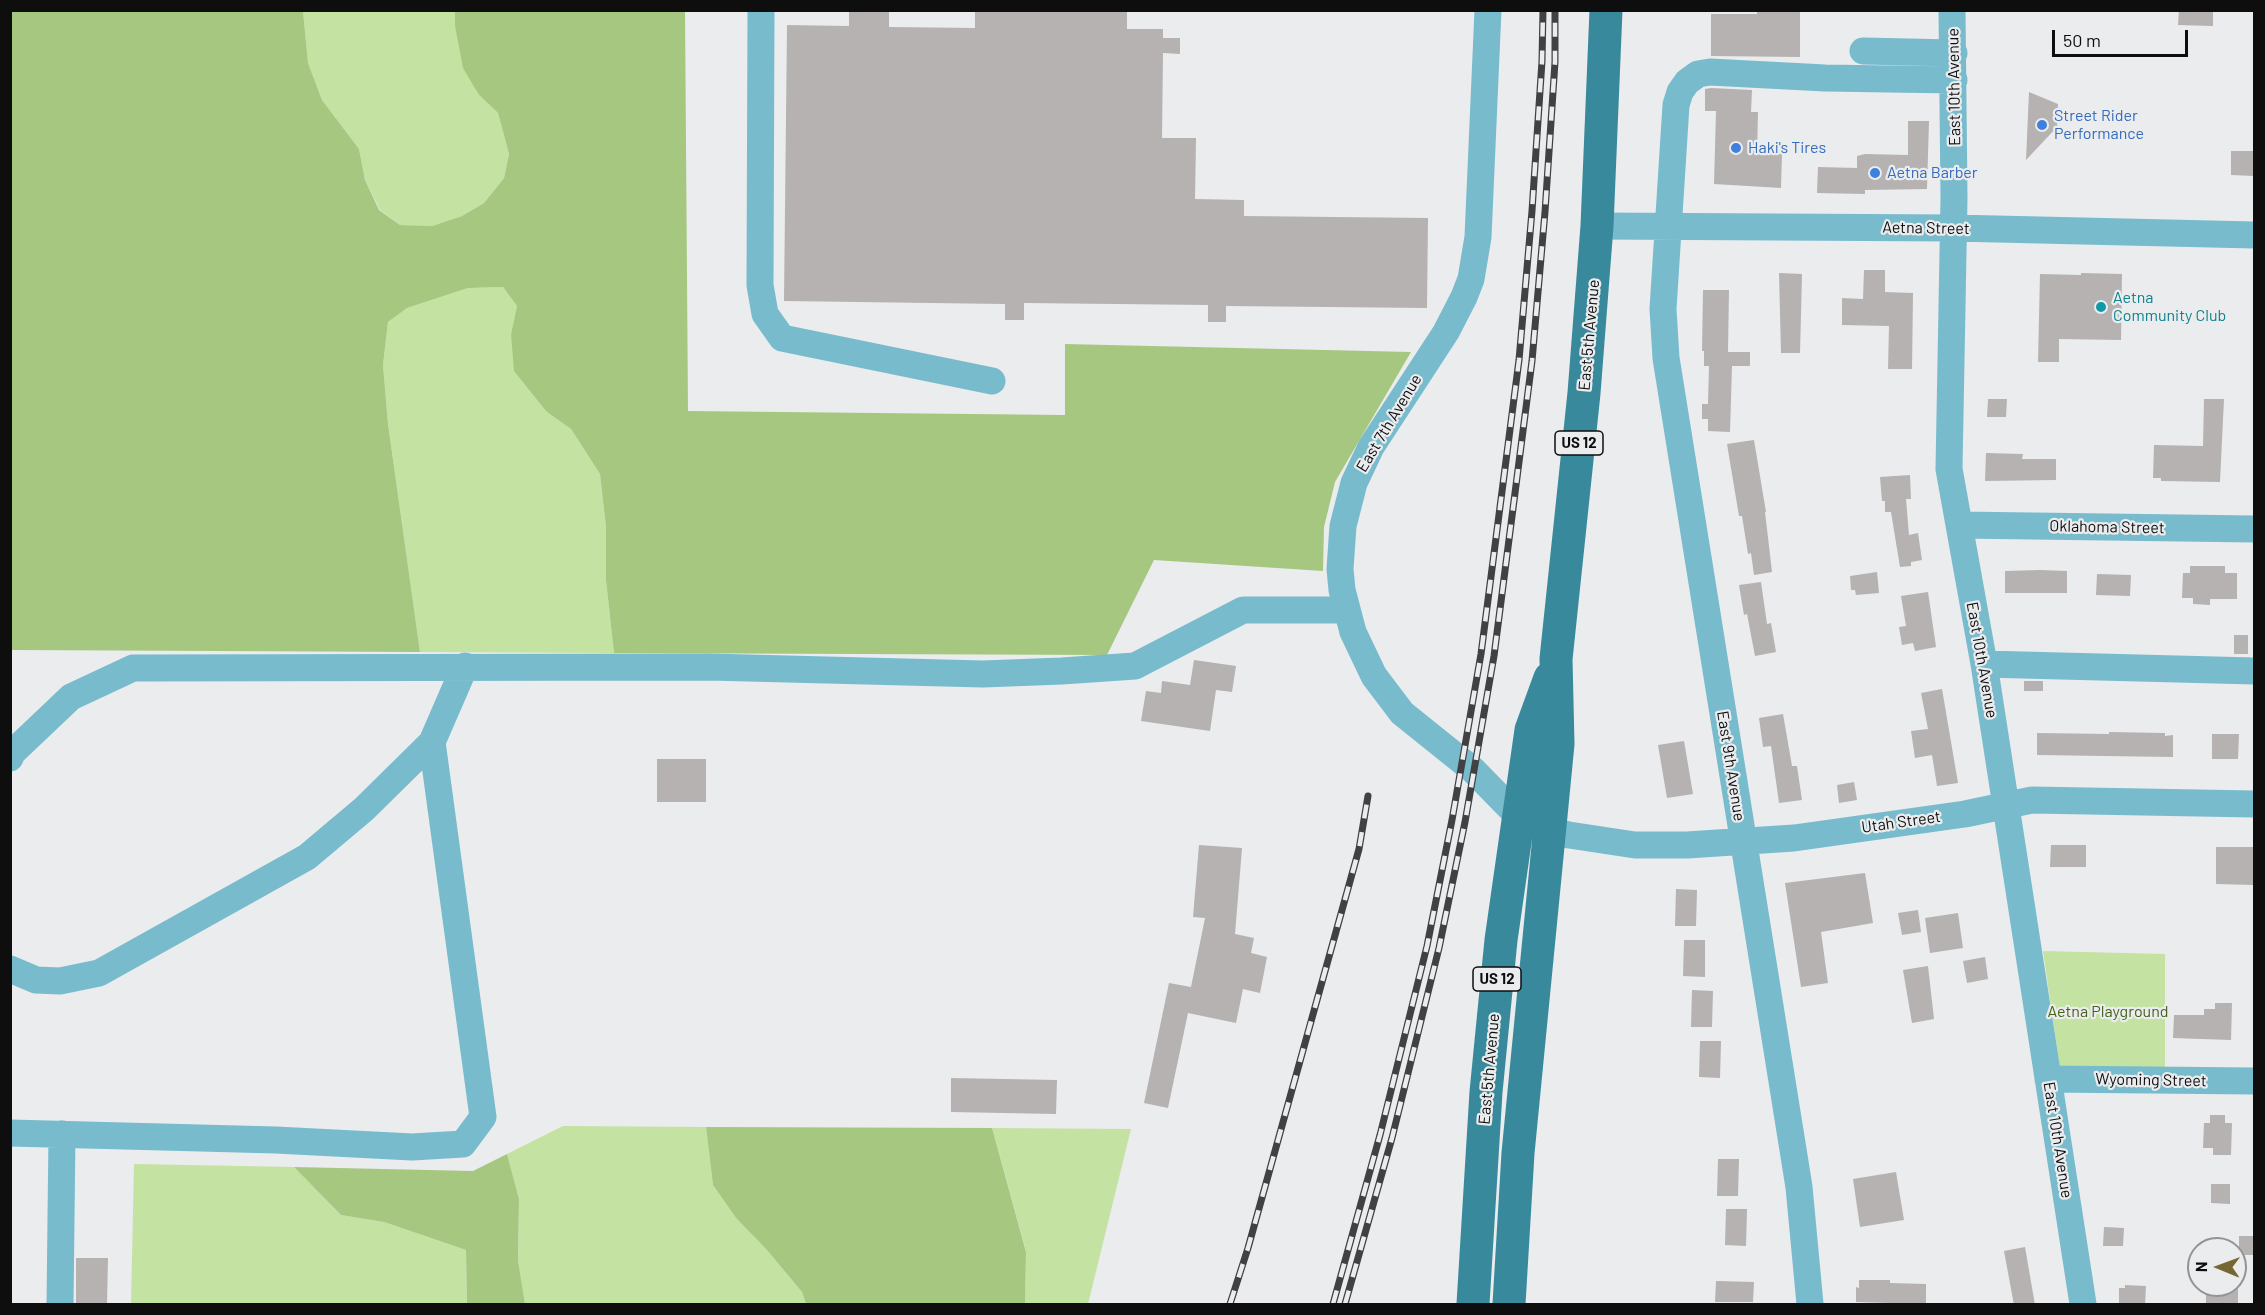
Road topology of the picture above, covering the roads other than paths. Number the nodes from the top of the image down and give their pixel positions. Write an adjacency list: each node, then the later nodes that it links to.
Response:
1 (761, 10): 12 (street)
2 (1488, 10): 15 (street, East 7th Avenue)
3 (1606, 10): 8 (main road, East 5th Avenue / US 12)
4 (1952, 10): 6 (street, East 10th Avenue)
5 (1863, 51): 6 (street)
6 (1954, 53): 7 (street, East 10th Avenue)
7 (1954, 80): 9 (street, East 9th Avenue); 10 (street, East 10th Avenue)
8 (1597, 226): 9 (street, Aetna Street); 16 (main road, East 5th Avenue / US 12)
9 (1667, 226): 10 (street, Aetna Street); 26 (street, East 9th Avenue)
10 (1953, 228): 11 (street, Aetna Street); 13 (street, East 10th Avenue)
11 (2254, 235)
12 (992, 381)
13 (1959, 525): 14 (street, Oklahoma Street); 17 (street, East 10th Avenue)
14 (2254, 529)
15 (1346, 610): 18 (street); 24 (street, East 7th Avenue)
16 (1556, 659): 24 (main road, East 5th Avenue / US 12); 25 (main road, East 5th Avenue / US 12)
17 (1984, 664): 19 (street); 23 (street, East 10th Avenue)
18 (465, 666): 20 (street); 21 (street)
19 (2254, 671)
20 (432, 742): 27 (street); 31 (street)
21 (10, 758)
22 (2254, 804): 23 (street, Utah Street)
23 (2006, 805): 26 (street, Utah Street); 28 (street, East 10th Avenue)
24 (1517, 815): 25 (street, East 7th Avenue); 33 (main road, East 5th Avenue / US 12)
25 (1549, 831): 26 (street, Utah Street); 34 (main road, East 5th Avenue / US 12)
26 (1743, 841): 35 (street, East 9th Avenue)
27 (10, 969)
28 (2048, 1079): 29 (street, Wyoming Street); 36 (street, East 10th Avenue)
29 (2254, 1081)
30 (10, 1133): 31 (street)
31 (62, 1134): 32 (street)
32 (60, 1305)
33 (1473, 1305)
34 (1509, 1305)
35 (1810, 1305)
36 (2083, 1305)

